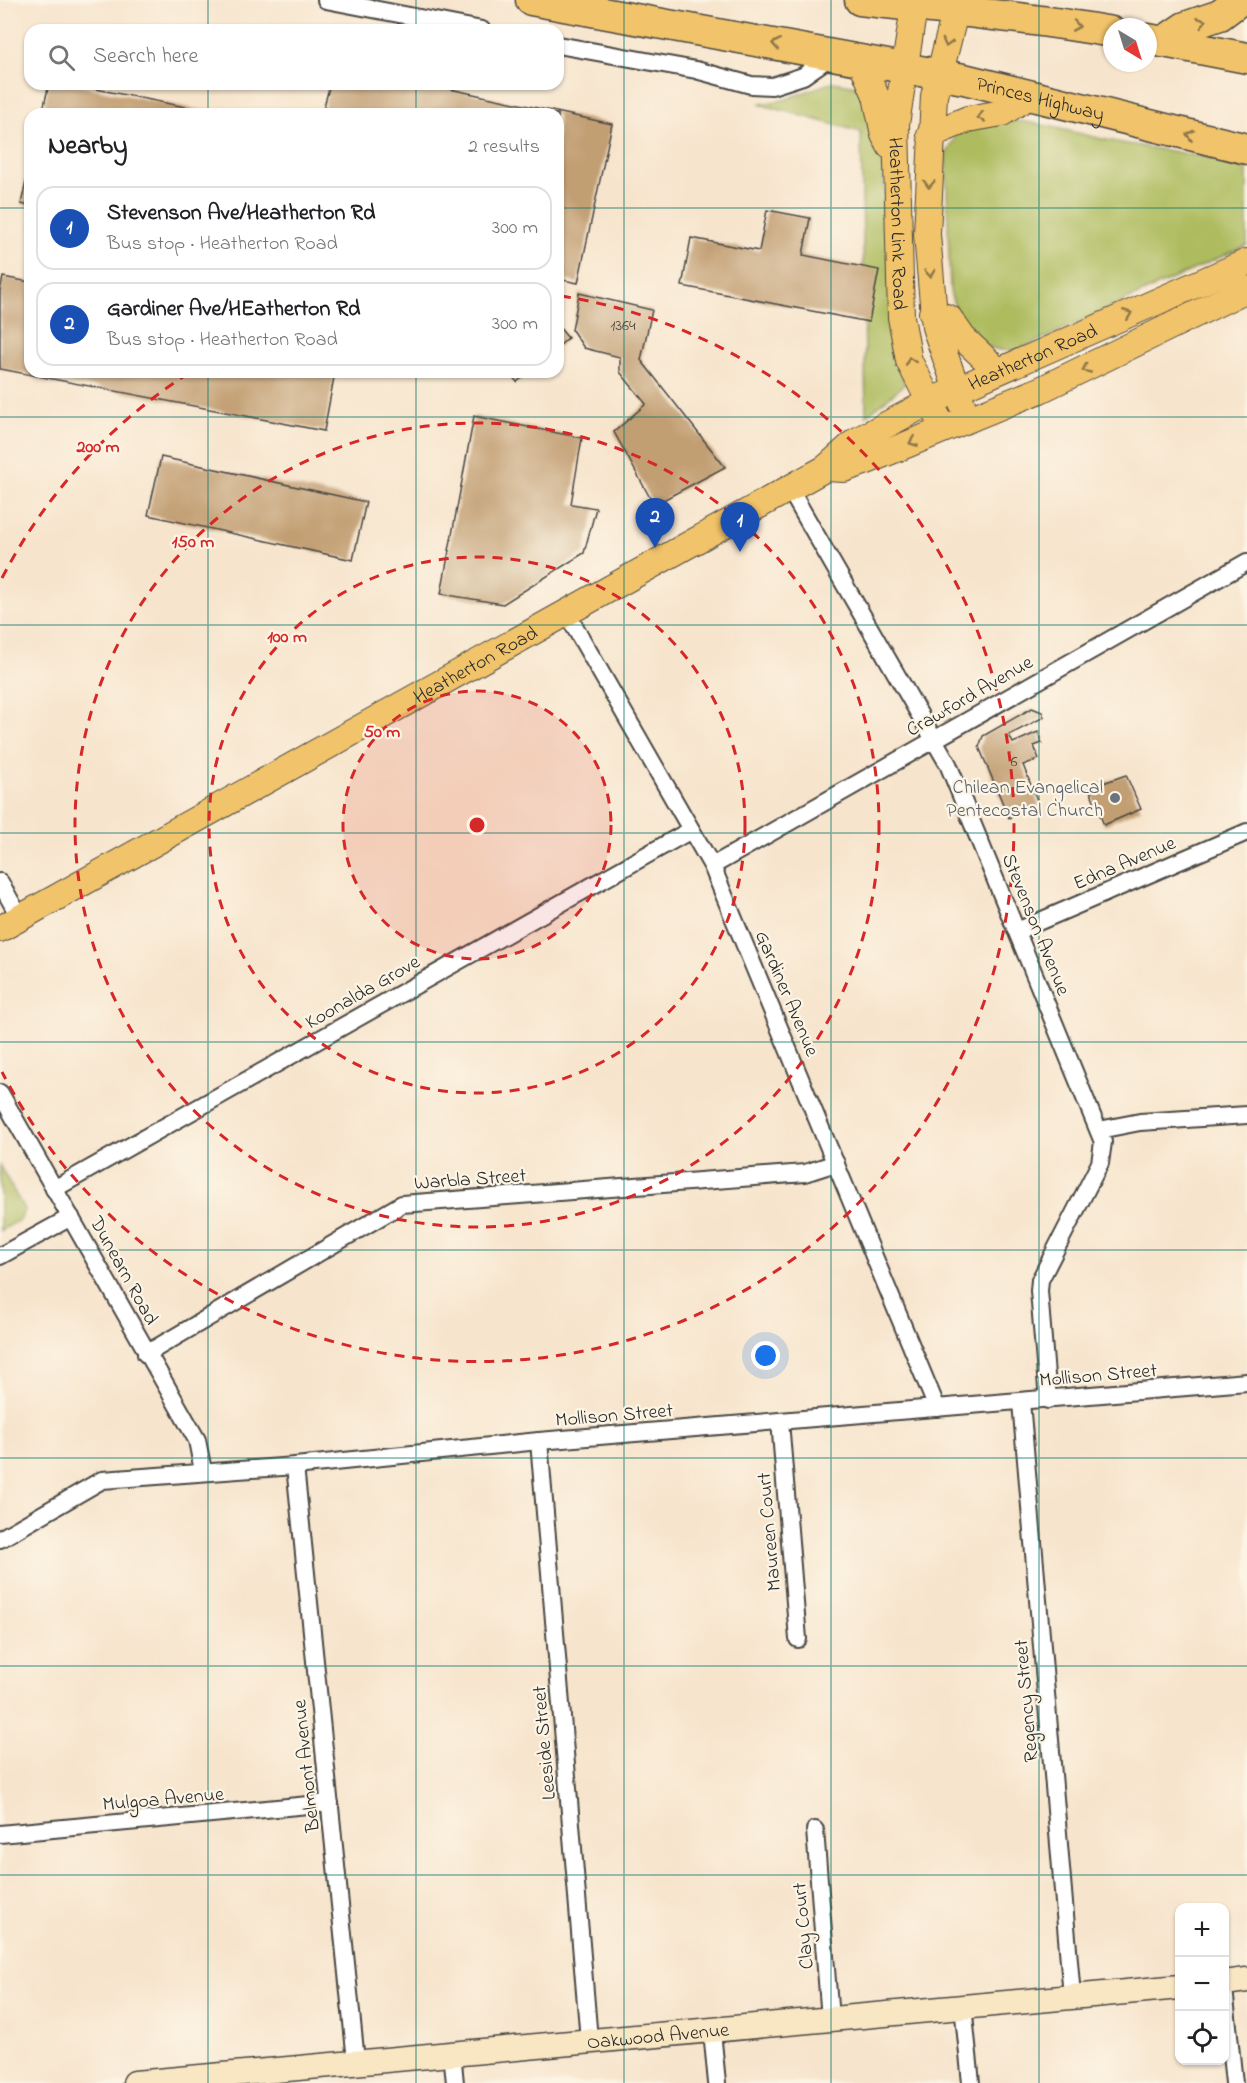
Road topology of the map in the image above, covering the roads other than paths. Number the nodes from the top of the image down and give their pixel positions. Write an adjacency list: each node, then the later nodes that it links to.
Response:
1 (326, 0): 8 (street)
2 (531, 0): 13 (highway, Princes Highway, one-way to 2)
3 (860, 0): 5 (highway)
4 (1240, 0): 10 (highway, one-way to 4)
5 (914, 8): 7 (highway); 15 (main road, Heatherton Link Road)
6 (1029, 9): 7 (highway); 9 (highway, one-way to 9)
7 (955, 13): 16 (main road, Heatherton Link Road, one-way to 16)
8 (451, 24)
9 (1103, 30)
10 (1157, 40)
11 (1157, 40): 14 (highway)
12 (564, 46): 13 (street)
13 (847, 58): 15 (highway, Princes Highway); 20 (main road)
14 (1247, 58)
15 (905, 68): 16 (highway, Princes Highway); 20 (main road, Heatherton Link Road)
16 (939, 74): 17 (highway, Princes Highway); 18 (main road, Heatherton Link Road)
17 (1029, 96): 18 (main road, one-way to 18); 19 (highway, Princes Highway, one-way to 17)
18 (930, 135): 23 (main road, Heatherton Link Road, one-way to 23)
19 (1247, 149)
20 (896, 157): 26 (main road, Heatherton Link Road, one-way to 20)
21 (1247, 262): 24 (main road, Heatherton Road, one-way to 21)
22 (1247, 289): 27 (main road, Heatherton Road, one-way to 27)
23 (932, 313): 24 (main road); 25 (main road, Heatherton Link Road)
24 (997, 370): 25 (main road, Heatherton Road)
25 (957, 389): 26 (main road, Heatherton Road); 27 (main road, Heatherton Link Road)
26 (931, 401): 28 (main road, Heatherton Link Road); 29 (main road, Heatherton Road)
27 (968, 421): 28 (main road, Heatherton Road)
28 (943, 430): 29 (main road, Heatherton Road, one-way to 29)
29 (826, 468): 30 (main road, Heatherton Road)
30 (789, 488): 32 (main road, Heatherton Road); 33 (street, Stevenson Avenue)
31 (1247, 562): 33 (street, Crawford Avenue)
32 (566, 612): 34 (street, Gardiner Avenue); 38 (main road, Heatherton Road)
33 (934, 739): 36 (street, Crawford Avenue); 39 (street, Stevenson Avenue)
34 (691, 830): 36 (street, Gardiner Avenue); 44 (street, Koonalda Grove)
35 (1247, 832): 39 (street, Edna Avenue)
36 (712, 866): 43 (street, Gardiner Avenue)
37 (0, 882): 38 (street)
38 (10, 924)
39 (1017, 931): 42 (street, Stevenson Avenue)
40 (0, 1093): 44 (street, Dunearn Road)
41 (1247, 1114): 42 (street)
42 (1099, 1130): 49 (street, Stevenson Avenue)
43 (836, 1162): 47 (street, Warbla Street); 51 (street, Gardiner Avenue)
44 (54, 1190): 45 (street, Dunearn Road)
45 (71, 1217): 46 (street); 47 (street, Dunearn Road)
46 (0, 1256)
47 (146, 1354): 55 (street, Dunearn Road)
48 (1247, 1382): 49 (street, Mollison Street)
49 (1048, 1400): 50 (street, Mollison Street)
50 (1021, 1402): 51 (street, Mollison Street); 64 (street, Regency Street)
51 (937, 1408): 52 (street, Mollison Street)
52 (780, 1420): 53 (street, Mollison Street); 57 (street, Maureen Court)
53 (539, 1441): 54 (street, Mollison Street); 69 (street, Leeside Street)
54 (295, 1466): 55 (street, Mollison Street); 58 (street, Belmont Avenue)
55 (203, 1471): 56 (street, Mollison Street)
56 (0, 1539)
57 (798, 1639)
58 (330, 1803): 60 (street, Mulgoa Avenue); 71 (street, Belmont Avenue)
59 (814, 1830): 67 (street, Clay Court)
60 (0, 1834)
61 (1247, 1980): 62 (street)
62 (1229, 1982)
63 (1175, 1987): 64 (street, Oakwood Avenue)
64 (1072, 1996): 65 (street, Oakwood Avenue)
65 (963, 2006): 67 (street, Oakwood Avenue); 75 (street)
66 (1226, 2011): 76 (street)
67 (831, 2019): 68 (street, Oakwood Avenue)
68 (712, 2031): 69 (street, Oakwood Avenue); 74 (street)
69 (589, 2040): 70 (street, Oakwood Avenue)
70 (452, 2052): 71 (street, Oakwood Avenue); 73 (street)
71 (356, 2061): 72 (street, Oakwood Avenue)
72 (135, 2083)
73 (455, 2083)
74 (717, 2083)
75 (971, 2083)
76 (1234, 2083)

